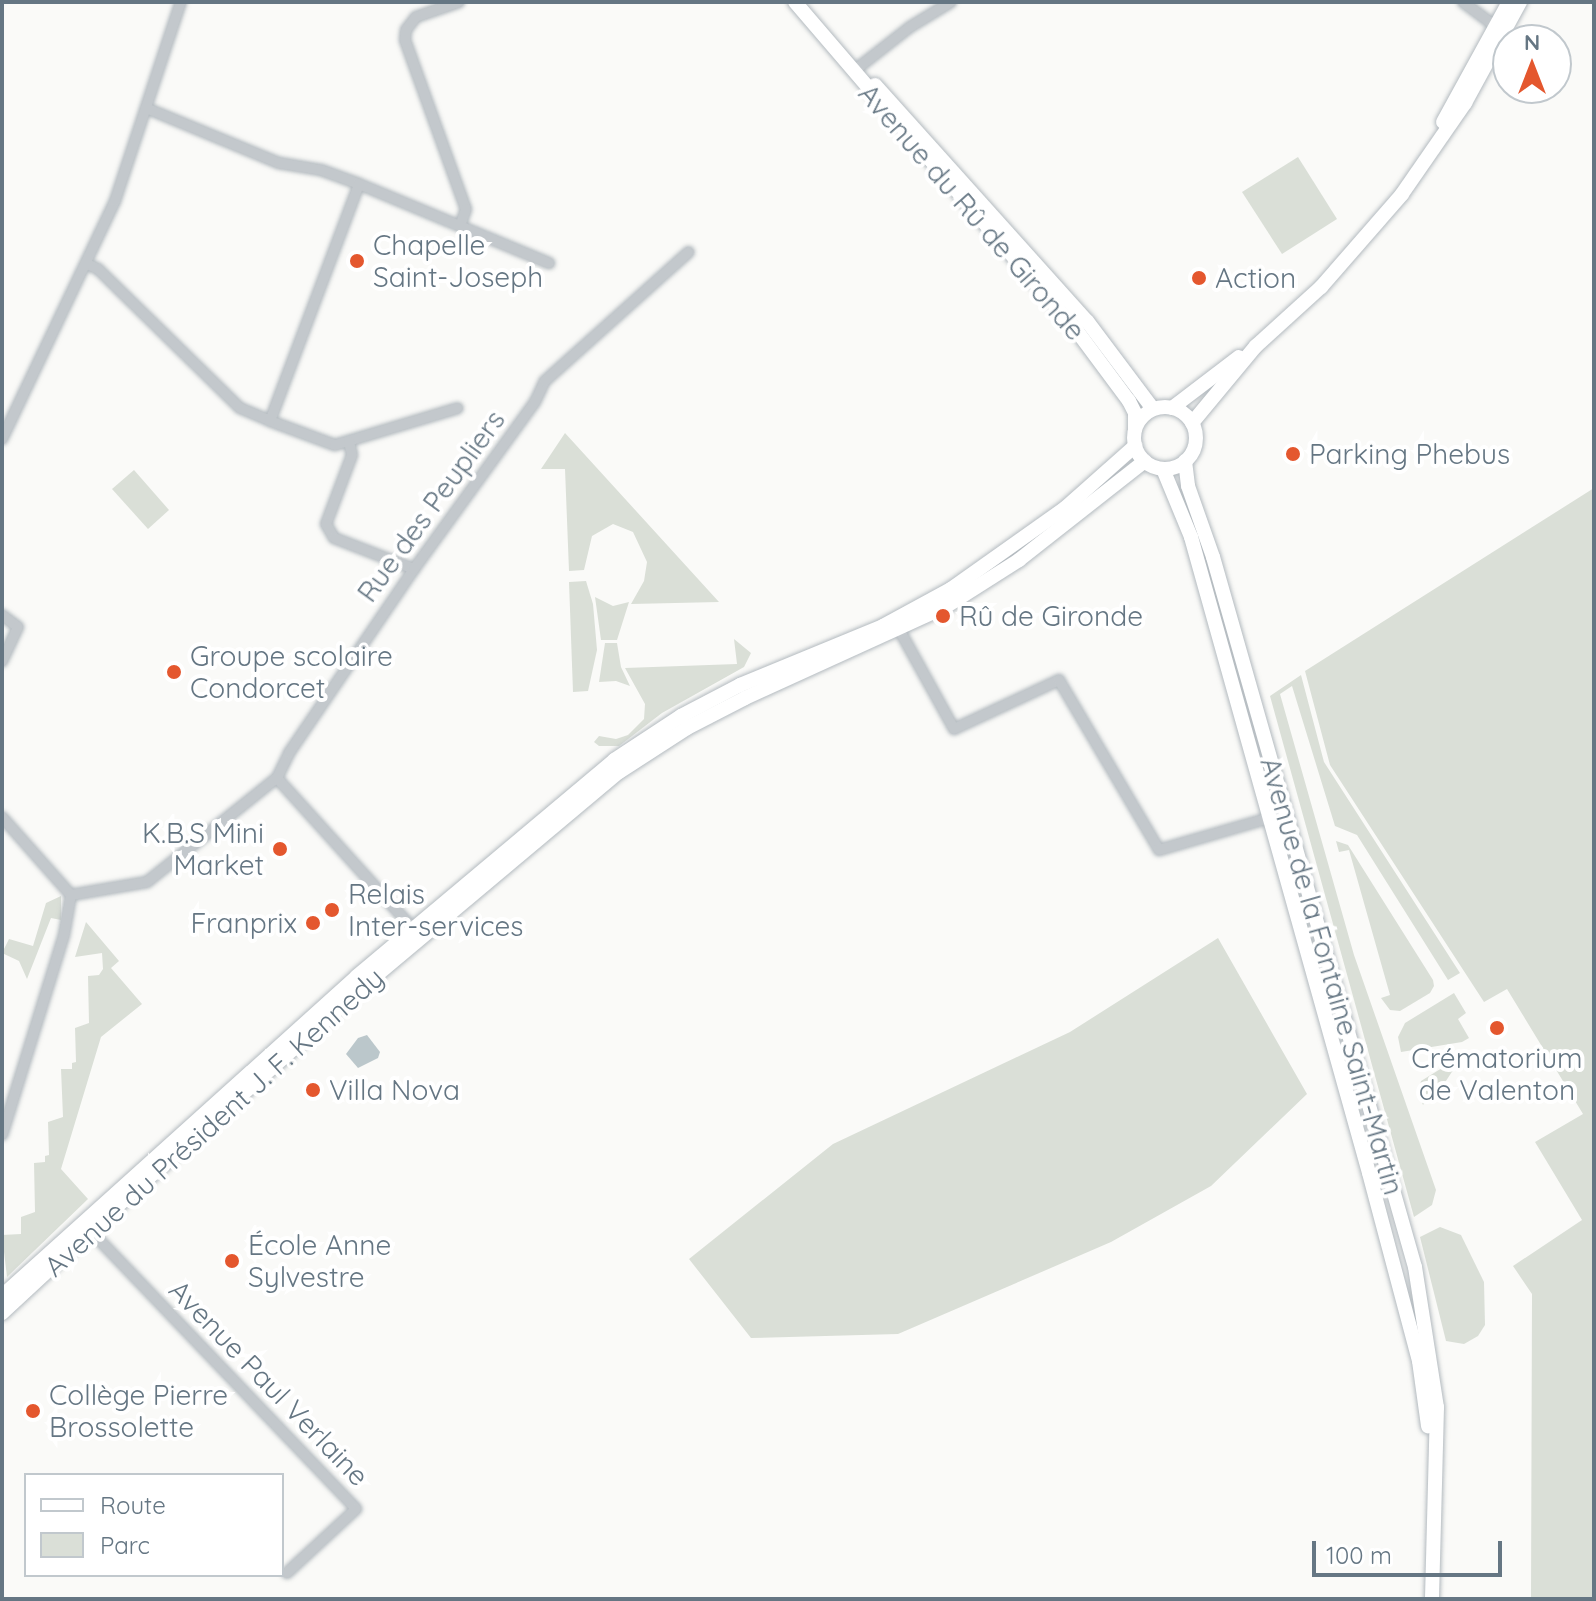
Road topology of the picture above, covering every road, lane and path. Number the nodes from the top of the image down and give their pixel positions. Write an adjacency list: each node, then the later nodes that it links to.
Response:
1 (181, 2): 13 (street)
2 (459, 2): 16 (street)
3 (795, 2): 26 (main road, Avenue du Rû de Gironde)
4 (806, 2): 12 (main road, Avenue du Rû de Gironde)
5 (951, 2): 12 (street)
6 (1463, 2): 9 (street)
7 (1509, 2): 10 (main road)
8 (1520, 2): 14 (main road)
9 (1492, 24)
10 (1496, 24)
11 (1492, 32): 14 (main road)
12 (859, 67): 23 (main road, Avenue du Rû de Gironde)
13 (146, 108): 15 (street); 19 (street)
14 (1430, 151): 20 (main road)
15 (359, 184): 16 (street); 24 (street)
16 (460, 226): 18 (street)
17 (689, 252): 33 (street, Rue des Peupliers)
18 (549, 263)
19 (87, 264): 24 (street); 27 (street)
20 (1256, 346): 22 (main road); 25 (main road)
21 (458, 408): 28 (street)
22 (1172, 408): 23 (main road); 25 (main road)
23 (1153, 409): 26 (main road)
24 (270, 421): 28 (street)
25 (1192, 423): 31 (main road)
26 (1135, 429): 29 (main road)
27 (2, 439)
28 (349, 442): 33 (street)
29 (1135, 446): 30 (main road); 44 (main road, Avenue du Président J. F. Kennedy)
30 (1145, 461): 32 (main road); 35 (main road, Avenue du Président J. F. Kennedy)
31 (1185, 461): 32 (main road); 38 (main road, Avenue de la Fontaine Saint-Martin)
32 (1163, 469): 40 (main road, Avenue de la Fontaine Saint-Martin)
33 (414, 569): 37 (street, Rue des Peupliers)
34 (2, 615): 36 (street)
35 (900, 631): 40 (street); 44 (main road, Avenue du Président J. F. Kennedy)
36 (2, 662)
37 (277, 778): 43 (street, Rue des Peupliers); 44 (street)
38 (1285, 812): 40 (main road); 41 (main road, Avenue de la Fontaine Saint-Martin)
39 (2, 817): 43 (street)
40 (1269, 818): 42 (main road, Avenue de la Fontaine Saint-Martin)
41 (1305, 879): 42 (main road); 48 (main road, Avenue de la Fontaine Saint-Martin)
42 (1288, 884): 46 (main road, Avenue de la Fontaine Saint-Martin)
43 (71, 895): 45 (street)
44 (418, 933): 47 (main road, Avenue du Président J. F. Kennedy)
45 (2, 1135)
46 (1369, 1173): 48 (main road); 51 (main road, Avenue de la Fontaine Saint-Martin)
47 (86, 1226): 49 (main road, Avenue du Président J. F. Kennedy); 50 (main road, Avenue du Président J. F. Kennedy); 52 (street, Avenue Paul Verlaine)
48 (1404, 1229): 51 (main road, Avenue de la Fontaine Saint-Martin)
49 (2, 1296)
50 (2, 1313)
51 (1432, 1498): 53 (main road, Avenue de la Fontaine Saint-Martin)
52 (287, 1573)
53 (1432, 1599)

